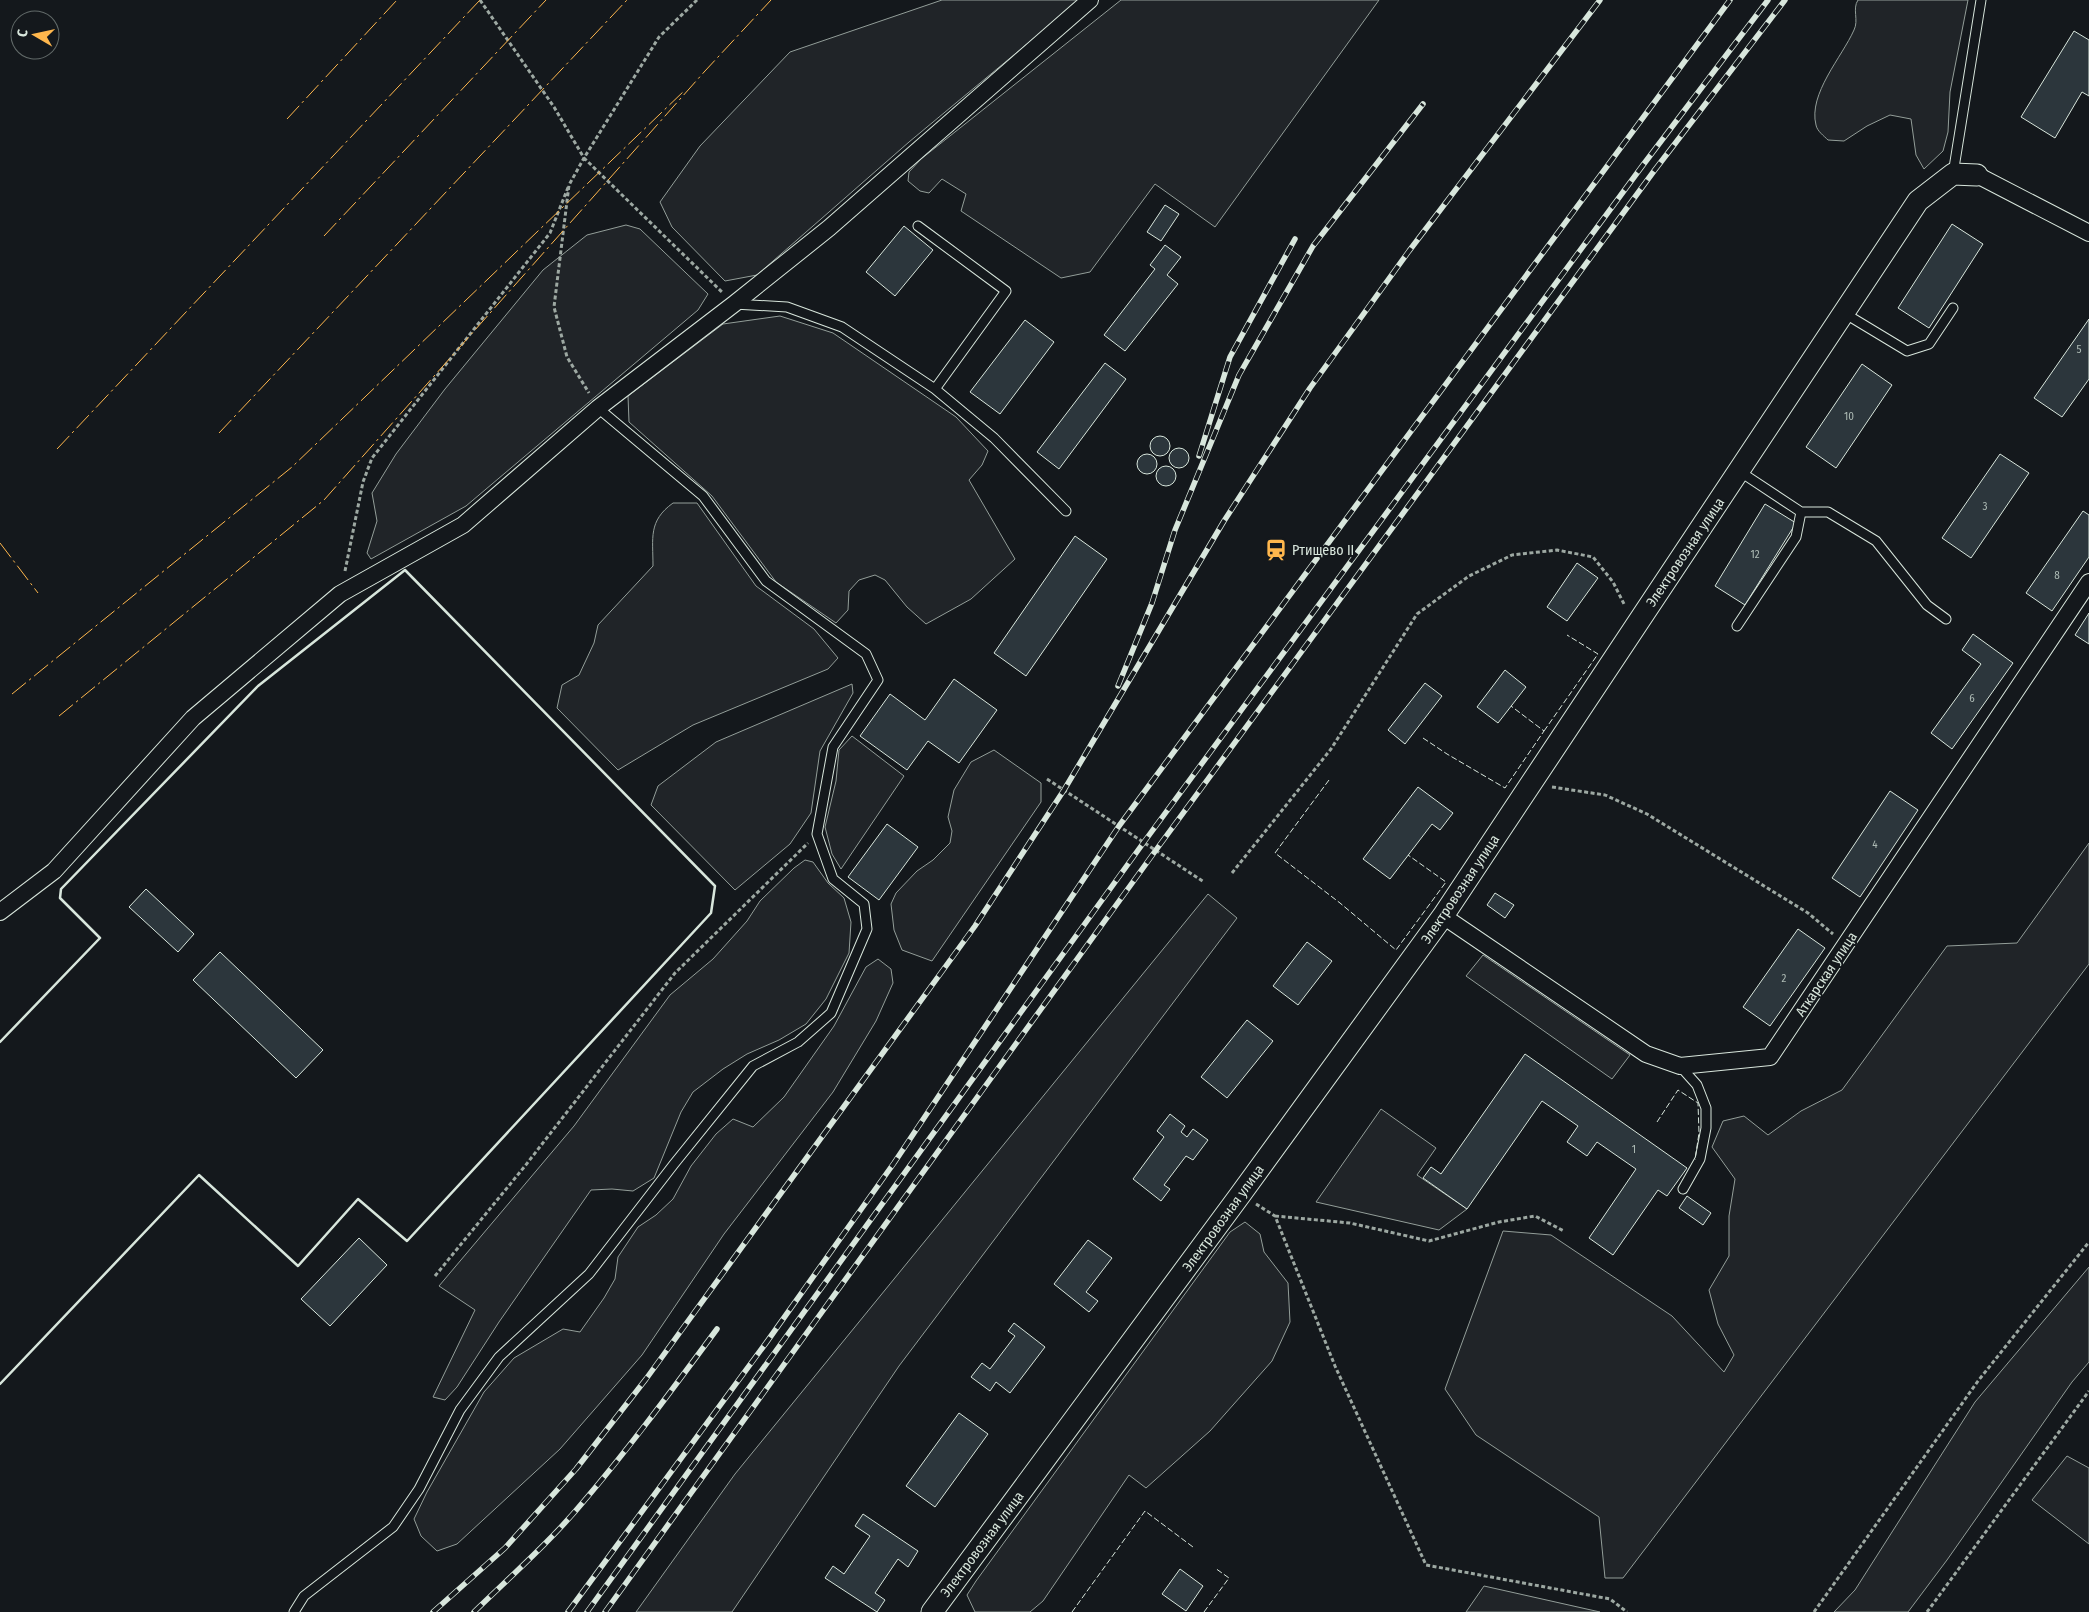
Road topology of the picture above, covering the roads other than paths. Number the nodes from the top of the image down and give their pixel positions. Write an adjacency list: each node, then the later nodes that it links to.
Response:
1 (1090, 0): 7 (street)
2 (1981, 0): 3 (lane)
3 (1953, 174): 4 (street); 9 (street, Электровозная улица)
4 (1977, 175): 6 (street)
5 (918, 226): 10 (lane)
6 (2089, 233)
7 (734, 304): 10 (lane); 11 (street)
8 (1953, 308): 9 (lane)
9 (1844, 313): 12 (street, Электровозная улица)
10 (935, 389): 13 (lane)
11 (598, 408): 18 (street); 22 (lane)
12 (1739, 471): 14 (lane); 19 (street, Электровозная улица)
13 (1066, 511)
14 (1801, 512): 16 (lane); 17 (lane)
15 (2089, 582): 20 (street, Аткарская улица)
16 (1946, 619)
17 (1737, 626)
18 (0, 912)
19 (1443, 916): 20 (street, Аткарская улица); 23 (street, Электровозная улица)
20 (1680, 1066): 21 (lane)
21 (1683, 1189)
22 (294, 1612)
23 (932, 1612)

